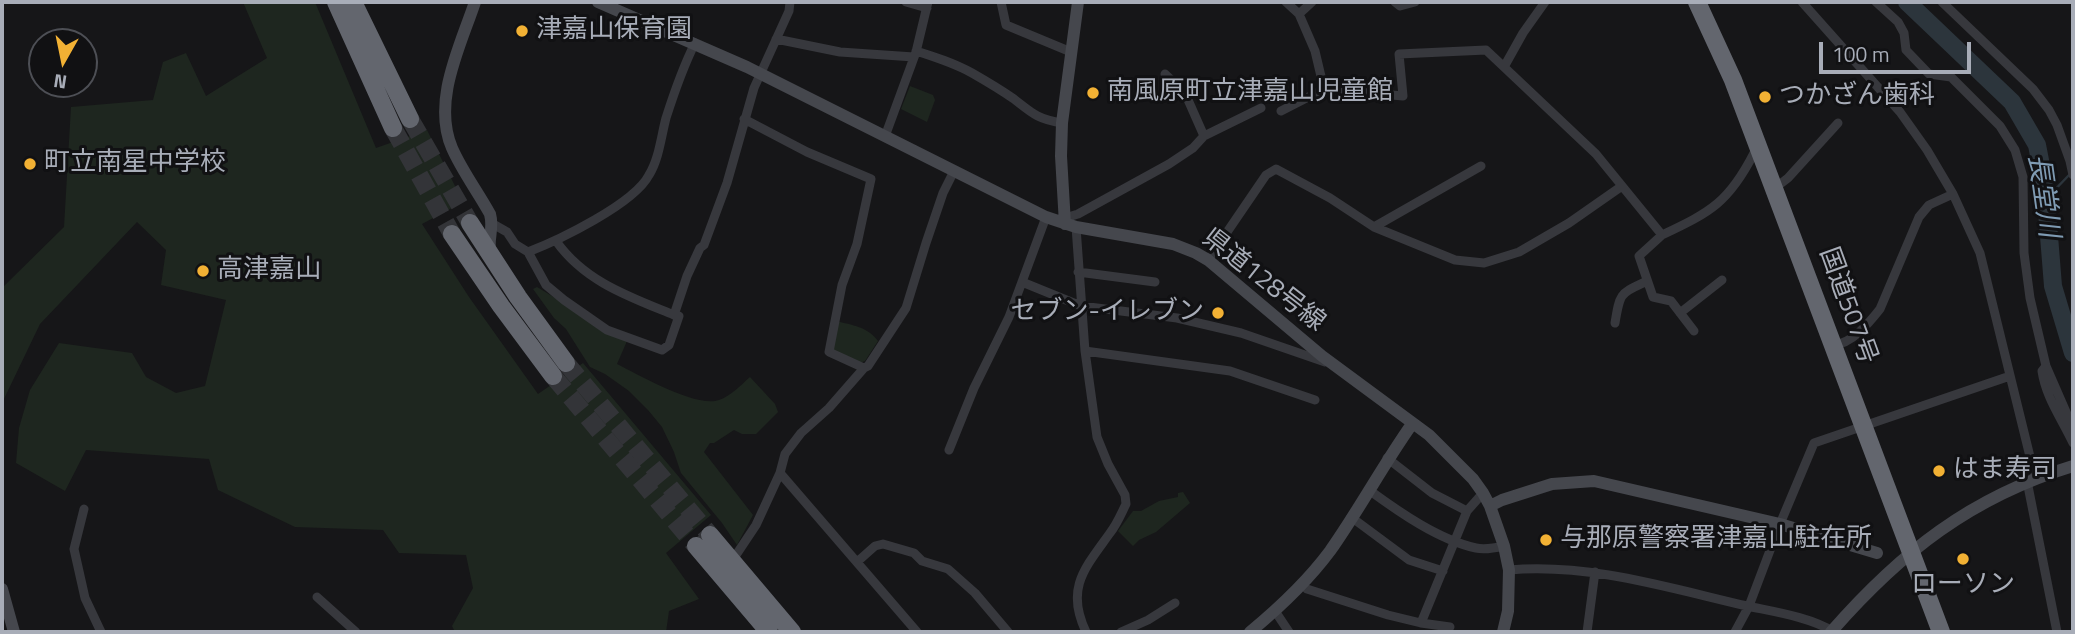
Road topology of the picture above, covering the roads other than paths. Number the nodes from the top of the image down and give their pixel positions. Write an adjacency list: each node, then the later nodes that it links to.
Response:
1 (336, 2): 34 (highway)
2 (353, 2): 30 (highway)
3 (475, 2): 47 (main road)
4 (598, 2): 21 (main road, 県道128号線)
5 (790, 2): 20 (street)
6 (906, 2): 18 (street)
7 (1001, 2): 22 (street)
8 (1078, 2): 22 (main road)
9 (1286, 2): 19 (street)
10 (1312, 2): 19 (street)
11 (1395, 2): 12 (street)
12 (1415, 2)
13 (1697, 2): 37 (highway, 国道507号)
14 (1802, 2): 43 (street)
15 (1876, 2): 73 (street)
16 (1942, 2): 40 (street)
17 (1541, 3): 24 (street)
18 (927, 5): 23 (street)
19 (1299, 15): 27 (street)
20 (776, 38): 23 (street); 25 (street)
21 (695, 43): 25 (main road, 県道128号線); 51 (street)
22 (1071, 52): 32 (main road)
23 (915, 54): 32 (street); 36 (street)
24 (1504, 67): 27 (street); 41 (street)
25 (760, 73): 31 (street); 36 (main road, 県道128号線)
26 (1165, 74): 35 (street)
27 (1324, 89): 29 (street)
28 (1261, 108): 35 (street)
29 (1281, 111)
30 (410, 119)
31 (744, 119): 51 (street); 69 (street)
32 (1062, 123): 46 (main road)
33 (1838, 123): 42 (street)
34 (393, 128)
35 (1204, 136): 46 (street)
36 (886, 137): 39 (main road, 県道128号線)
37 (1760, 151): 42 (highway, 国道507号); 50 (street)
38 (1481, 166): 48 (street)
39 (954, 171): 44 (main road, 県道128号線); 69 (street)
40 (2073, 172)
41 (1622, 186): 48 (street); 50 (street)
42 (1774, 188): 65 (highway, 国道507号)
43 (1953, 194): 65 (street); 71 (street)
44 (1046, 217): 46 (main road, 県道128号線); 58 (street)
45 (470, 223): 53 (highway)
46 (1069, 223): 54 (main road, 県道128号線); 55 (street)
47 (493, 224): 52 (street); 53 (main road)
48 (1374, 227): 54 (street)
49 (452, 234): 70 (highway)
50 (1662, 235): 57 (street)
51 (556, 241): 52 (street)
52 (528, 252): 62 (street)
53 (490, 256): 67 (highway)
54 (1208, 260): 68 (main road, 県道128号線)
55 (1078, 272): 59 (street); 60 (street)
56 (1722, 280): 61 (street)
57 (1647, 281): 61 (street); 63 (street)
58 (1021, 282): 60 (street); 78 (street)
59 (1155, 282)
60 (1081, 306): 66 (street); 68 (street)
61 (1680, 313): 64 (street)
62 (679, 316)
63 (1615, 323)
64 (1693, 331)
65 (1833, 345): 75 (highway, 国道507号)
66 (1085, 351): 72 (street); 116 (street)
67 (566, 363)
68 (1333, 365): 74 (main road, 県道128号線)
69 (864, 368): 81 (street)
70 (553, 376)
71 (2010, 376): 75 (street); 82 (street)
72 (1315, 400)
73 (2059, 406): 76 (street); 77 (street)
74 (1412, 424): 79 (main road); 84 (main road, 県道128号線)
75 (1864, 427): 89 (street); 94 (highway, 国道507号)
76 (2073, 428)
77 (2073, 443)
78 (949, 450)
79 (1387, 458): 83 (main road); 87 (street)
80 (2073, 466): 82 (main road)
81 (780, 473): 96 (street); 97 (street)
82 (2031, 479): 94 (main road); 125 (street)
83 (1368, 490): 88 (main road); 91 (street)
84 (1483, 493): 85 (main road, 県道128号線); 87 (street)
85 (1490, 506): 89 (main road); 93 (main road, 県道128号線)
86 (84, 509): 110 (street)
87 (1467, 511): 91 (street)
88 (1351, 517): 98 (street); 101 (main road)
89 (1780, 524): 95 (main road); 105 (street)
90 (710, 535): 96 (highway)
91 (1455, 541): 93 (street); 98 (street)
92 (696, 546): 112 (highway)
93 (1504, 546): 99 (main road, 県道128号線)
94 (1911, 552): 123 (main road); 124 (highway, 国道507号)
95 (1877, 553)
96 (732, 561): 113 (highway)
97 (857, 562): 114 (street); 115 (street)
98 (1443, 570): 107 (street)
99 (1508, 570): 100 (street); 120 (main road, 県道128号線)
100 (1595, 572): 105 (street); 121 (street)
101 (1302, 584): 106 (main road); 107 (street)
102 (2, 589): 109 (main road)
103 (317, 597): 111 (street)
104 (1175, 603): 117 (street)
105 (1749, 607): 122 (street); 123 (street)
106 (1275, 611): 118 (main road); 119 (street)
107 (1421, 623): 108 (street)
108 (1450, 627)
109 (14, 632)
110 (101, 632)
111 (356, 632)
112 (769, 632)
113 (792, 632)
114 (917, 632)
115 (1008, 632)
116 (1086, 632)
117 (1121, 632)
118 (1250, 632)
119 (1289, 632)
120 (1503, 632)
121 (1587, 632)
122 (1735, 632)
123 (1833, 632)
124 (1941, 632)
125 (2057, 632)

